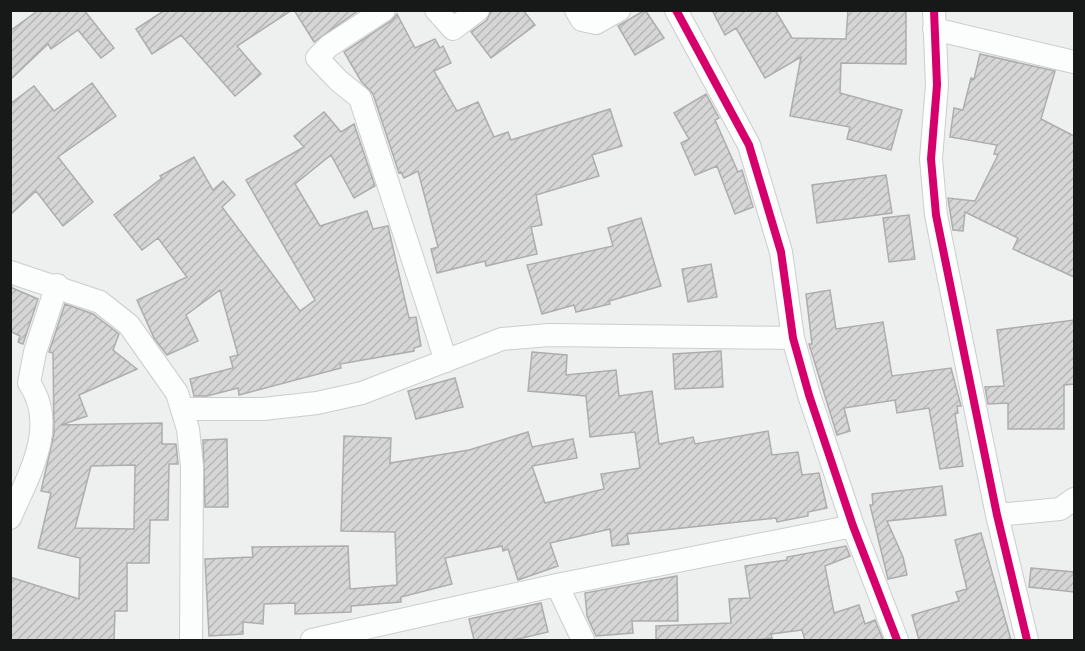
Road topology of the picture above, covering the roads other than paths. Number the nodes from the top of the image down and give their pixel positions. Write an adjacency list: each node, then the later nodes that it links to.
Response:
1 (384, 10): 12 (street)
2 (436, 10): 3 (street)
3 (478, 10)
4 (576, 10): 5 (street)
5 (619, 10)
6 (676, 10): 11 (street)
7 (934, 20): 8 (street); 15 (street)
8 (1074, 62)
9 (10, 272): 10 (street)
10 (57, 285): 13 (street); 16 (street)
11 (793, 338): 12 (street); 17 (street)
12 (446, 361): 13 (street)
13 (182, 409): 20 (street)
14 (1074, 499): 15 (street)
15 (997, 514): 24 (street)
16 (10, 518)
17 (853, 526): 18 (street); 23 (street)
18 (557, 585): 19 (street); 22 (street)
19 (406, 630): 21 (street)
20 (191, 640)
21 (312, 640)
22 (583, 640)
23 (897, 640)
24 (1027, 640)

